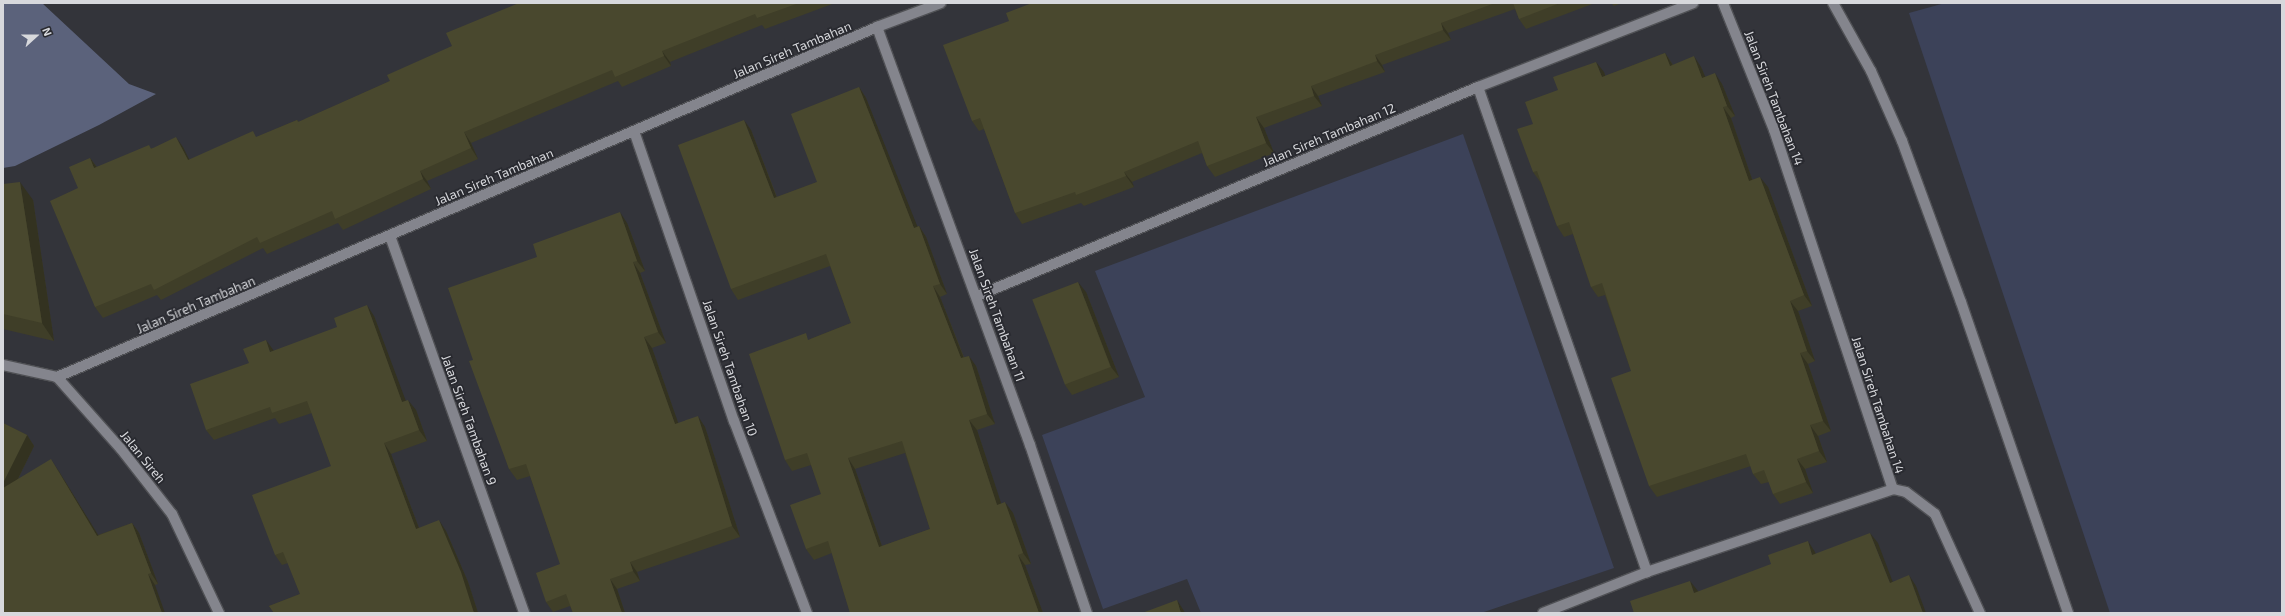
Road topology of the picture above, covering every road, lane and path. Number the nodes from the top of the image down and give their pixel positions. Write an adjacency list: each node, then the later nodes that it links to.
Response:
1 (941, 3): 5 (street, Jalan Sireh Tambahan)
2 (1693, 3): 6 (street, Jalan Sireh Tambahan 12)
3 (1723, 3): 12 (street, Jalan Sireh Tambahan 14)
4 (1833, 3): 20 (street)
5 (877, 27): 7 (street, Jalan Sireh Tambahan); 9 (street, Jalan Sireh Tambahan 11)
6 (1478, 87): 9 (street, Jalan Sireh Tambahan 12); 13 (street)
7 (634, 131): 8 (street, Jalan Sireh Tambahan); 16 (street, Jalan Sireh Tambahan 10)
8 (390, 236): 11 (street, Jalan Sireh Tambahan); 15 (street, Jalan Sireh Tambahan 9)
9 (977, 296): 17 (street, Jalan Sireh Tambahan 11)
10 (3, 365): 11 (street)
11 (57, 377): 14 (street, Jalan Sireh)
12 (1892, 490): 13 (street, Jalan Sireh Tambahan 14); 19 (street)
13 (1647, 572): 18 (street, Jalan Sireh Tambahan 14)
14 (219, 613)
15 (524, 613)
16 (807, 613)
17 (1087, 613)
18 (1543, 613)
19 (1980, 613)
20 (2068, 613)

